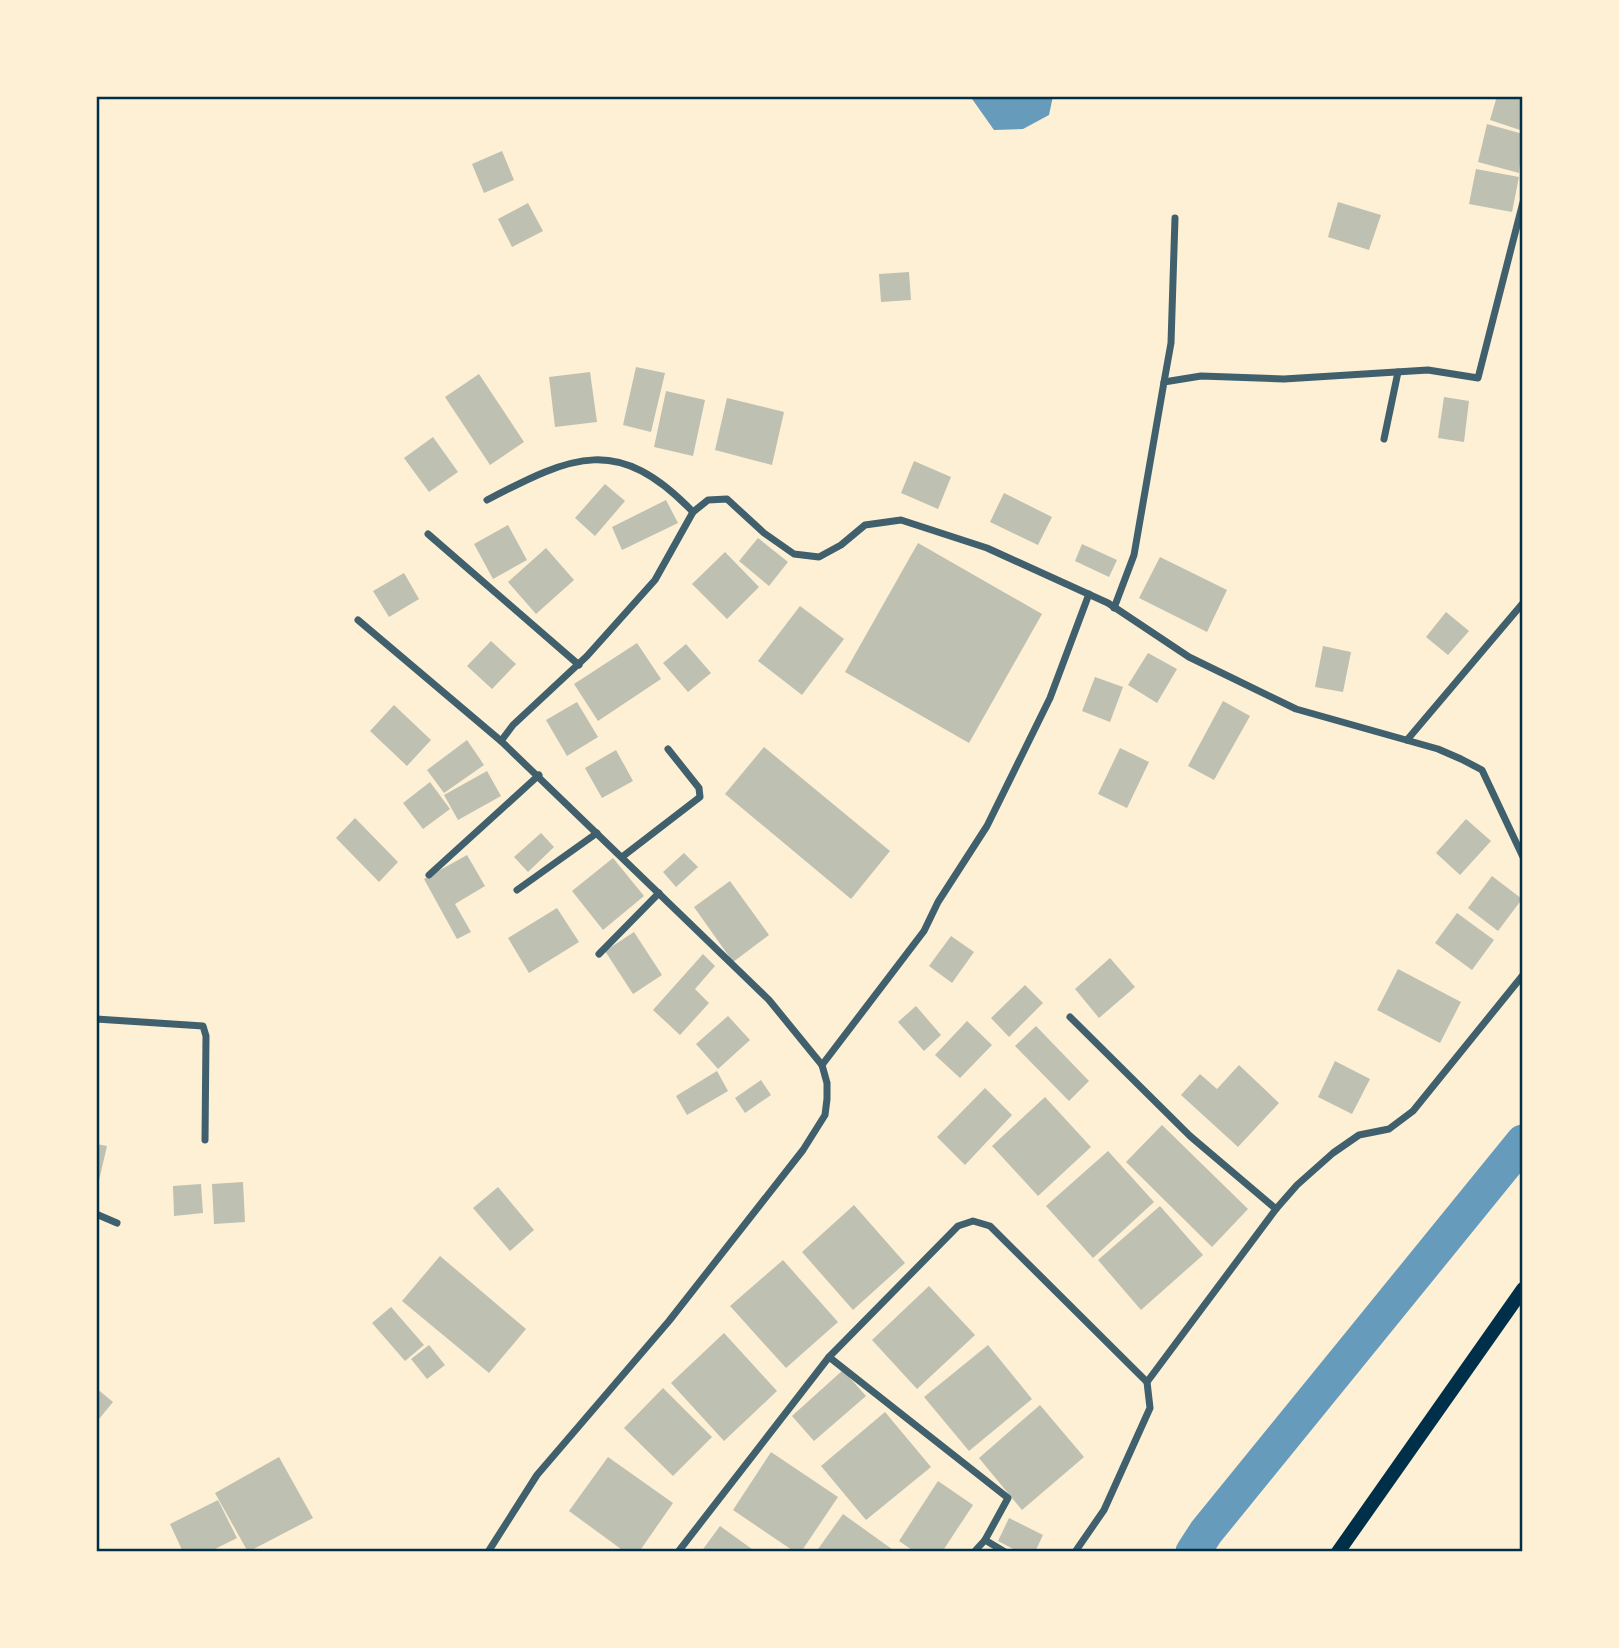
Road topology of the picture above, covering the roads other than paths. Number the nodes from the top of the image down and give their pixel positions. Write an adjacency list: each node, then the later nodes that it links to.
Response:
1 (1523, 202): 3 (street)
2 (1175, 218): 4 (street)
3 (1398, 372): 4 (street); 5 (street)
4 (1164, 382): 11 (street)
5 (1384, 439)
6 (487, 500): 7 (street)
7 (692, 512): 9 (street); 13 (street)
8 (428, 534): 13 (street)
9 (1089, 594): 11 (street); 28 (street)
10 (1523, 603): 14 (street)
11 (1114, 608): 14 (street)
12 (358, 620): 15 (street)
13 (579, 665): 15 (street)
14 (1407, 740): 20 (street)
15 (501, 741): 17 (street)
16 (668, 749): 19 (street)
17 (539, 775): 18 (street); 21 (street)
18 (597, 832): 19 (street); 22 (street)
19 (622, 857): 23 (street)
20 (1523, 858)
21 (429, 875)
22 (517, 890)
23 (659, 893): 24 (street); 28 (street)
24 (599, 954)
25 (1523, 975): 30 (street)
26 (1070, 1017): 30 (street)
27 (96, 1019): 29 (street)
28 (822, 1065): 37 (street)
29 (205, 1140)
30 (1276, 1209): 35 (street)
31 (96, 1214): 32 (street)
32 (117, 1223)
33 (1523, 1289): 42 (main road)
34 (829, 1357): 35 (street); 36 (street); 38 (street)
35 (1147, 1382): 41 (street)
36 (985, 1540): 39 (street); 40 (street)
37 (488, 1552)
38 (678, 1552)
39 (974, 1552)
40 (1004, 1552)
41 (1074, 1552)
42 (1338, 1552)

